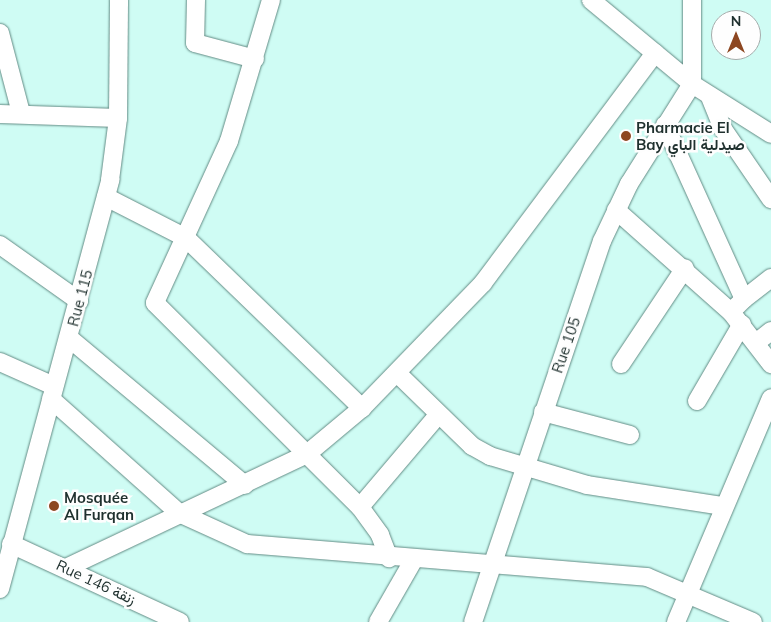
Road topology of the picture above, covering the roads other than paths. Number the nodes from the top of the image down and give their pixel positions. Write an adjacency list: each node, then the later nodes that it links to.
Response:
1 (119, 0): 13 (street, Rue 115)
2 (196, 0): 8 (street)
3 (272, 0): 8 (street)
4 (591, 0): 7 (street)
5 (692, 0): 9 (street)
6 (0, 33): 11 (street)
7 (655, 53): 9 (street); 31 (street)
8 (255, 59): 19 (street)
9 (692, 84): 10 (street); 14 (street, Rue 105)
10 (710, 97): 15 (street); 17 (street)
11 (20, 113): 12 (street); 13 (street)
12 (0, 114)
13 (118, 118): 16 (street, Rue 115)
14 (665, 125): 18 (street, Rue 105); 23 (street)
15 (771, 134)
16 (106, 198): 19 (street); 24 (street, Rue 115)
17 (771, 199)
18 (616, 210): 21 (street); 36 (street, Rue 105)
19 (186, 238): 35 (street); 39 (street)
20 (0, 245): 24 (street)
21 (685, 268): 25 (street); 29 (street)
22 (771, 278): 23 (street)
23 (744, 299): 25 (street)
24 (79, 301): 27 (street, Rue 115)
25 (737, 318): 26 (street); 34 (street)
26 (764, 336): 30 (street)
27 (69, 338): 32 (street, Rue 115); 41 (street)
28 (0, 362): 32 (street)
29 (621, 364)
30 (771, 364)
31 (398, 374): 35 (street); 37 (street)
32 (53, 393): 44 (street); 45 (street, Rue 115)
33 (771, 398): 42 (street)
34 (697, 401)
35 (362, 408): 39 (street)
36 (543, 412): 38 (street); 40 (street, Rue 105)
37 (438, 415): 40 (street); 43 (street)
38 (630, 435)
39 (306, 454): 41 (street); 43 (street)
40 (525, 467): 42 (street); 49 (street, Rue 105)
41 (246, 486): 44 (street)
42 (722, 506): 51 (street)
43 (360, 508): 46 (street)
44 (179, 513): 46 (street); 48 (street)
45 (11, 544): 48 (street, Rue 146 زنقة); 50 (street, Rue 115)
46 (389, 558): 47 (street)
47 (413, 561): 49 (street); 53 (street)
48 (68, 567): 52 (street, Rue 146 زنقة)
49 (494, 567): 51 (street); 54 (street, Rue 105)
50 (0, 589)
51 (688, 593): 55 (street); 56 (street)
52 (180, 622)
53 (378, 622)
54 (473, 622)
55 (676, 622)
56 (753, 622)

